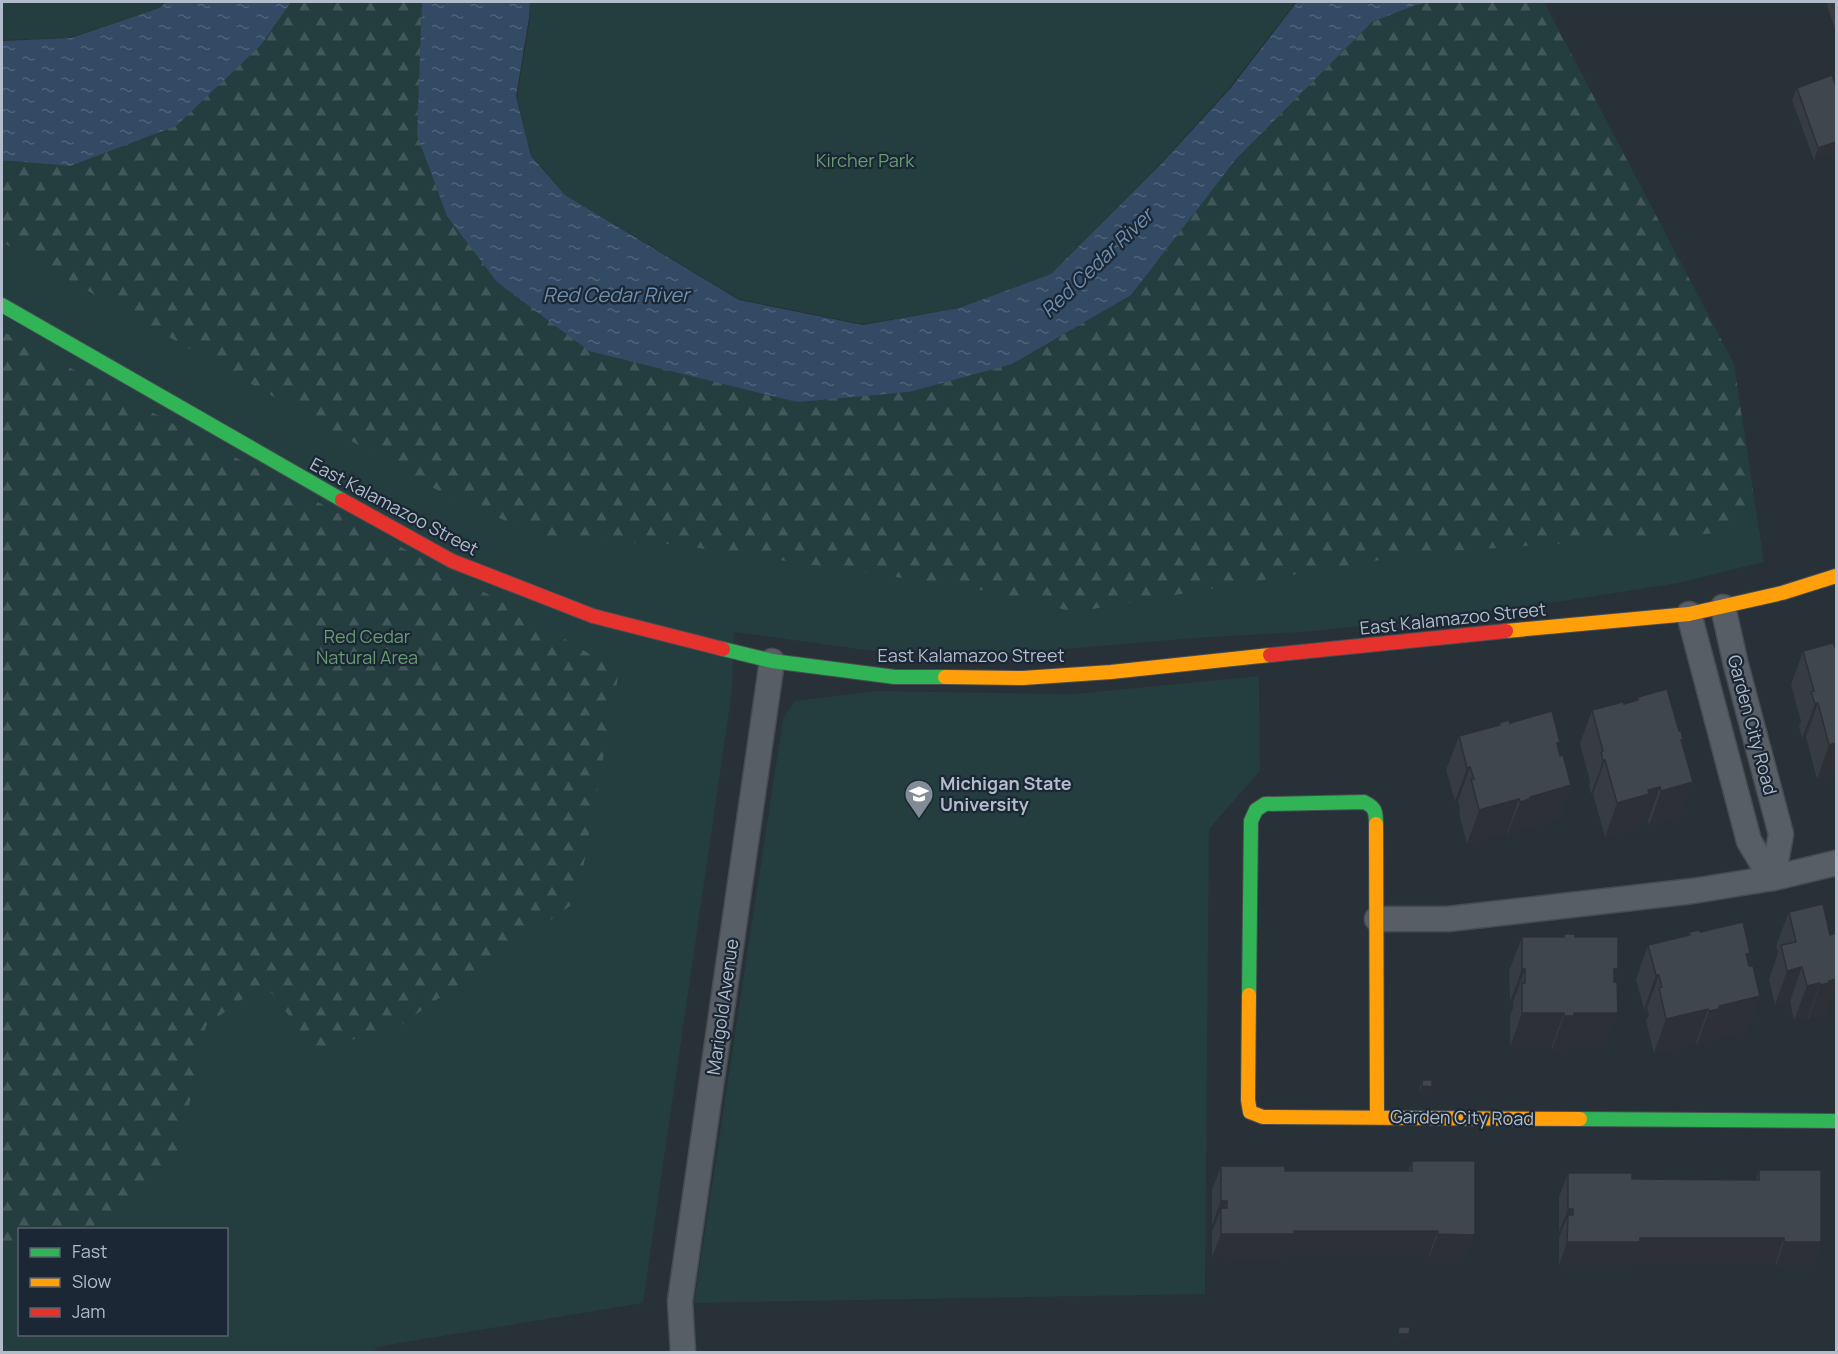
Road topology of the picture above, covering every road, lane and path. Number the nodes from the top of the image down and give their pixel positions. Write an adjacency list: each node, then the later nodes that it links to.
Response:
1 (2, 305): 5 (street, East Kalamazoo Street)
2 (1836, 576): 3 (street, East Kalamazoo Street)
3 (1723, 607): 4 (street, East Kalamazoo Street); 7 (street, Garden City Road)
4 (1689, 614): 5 (street, East Kalamazoo Street); 7 (street, Garden City Road)
5 (772, 661): 11 (street, Marigold Avenue)
6 (1836, 863): 7 (street)
7 (1772, 878): 8 (street)
8 (1377, 919): 9 (street); 9 (street, Garden City Road)
9 (1377, 1117): 10 (street, Garden City Road)
10 (1836, 1121)
11 (683, 1353)

